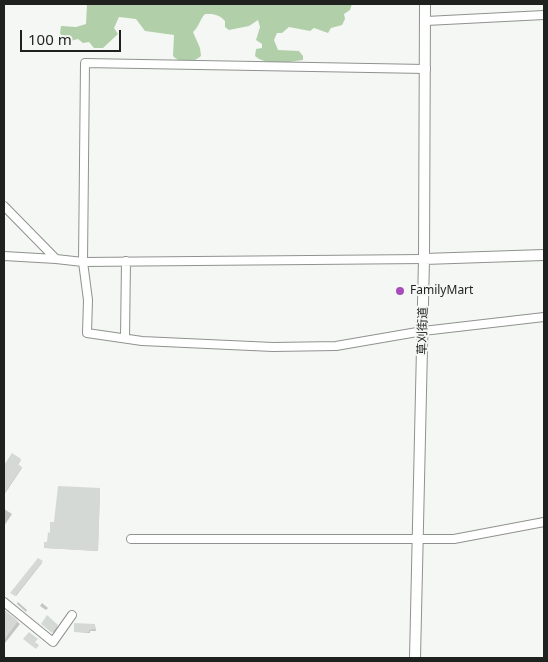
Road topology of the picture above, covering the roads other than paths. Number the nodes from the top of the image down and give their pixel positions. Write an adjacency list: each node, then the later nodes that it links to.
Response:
1 (426, 4): 3 (street, 草刈街道)
2 (544, 15): 3 (street)
3 (426, 21): 4 (street, 草刈街道)
4 (426, 69): 9 (street, 草刈街道); 11 (street)
5 (4, 206): 8 (street)
6 (544, 255): 9 (street)
7 (4, 256): 8 (street)
8 (56, 259): 11 (street)
9 (424, 259): 10 (street); 13 (street, 草刈街道)
10 (126, 261): 11 (street); 14 (street)
11 (83, 262): 14 (street)
12 (544, 317): 13 (street)
13 (423, 331): 14 (street); 17 (street, 草刈街道)
14 (124, 338)
15 (544, 522): 17 (street)
16 (131, 539): 17 (street)
17 (418, 540): 20 (street, 草刈街道)
18 (4, 602): 19 (street)
19 (72, 615)
20 (415, 658)

